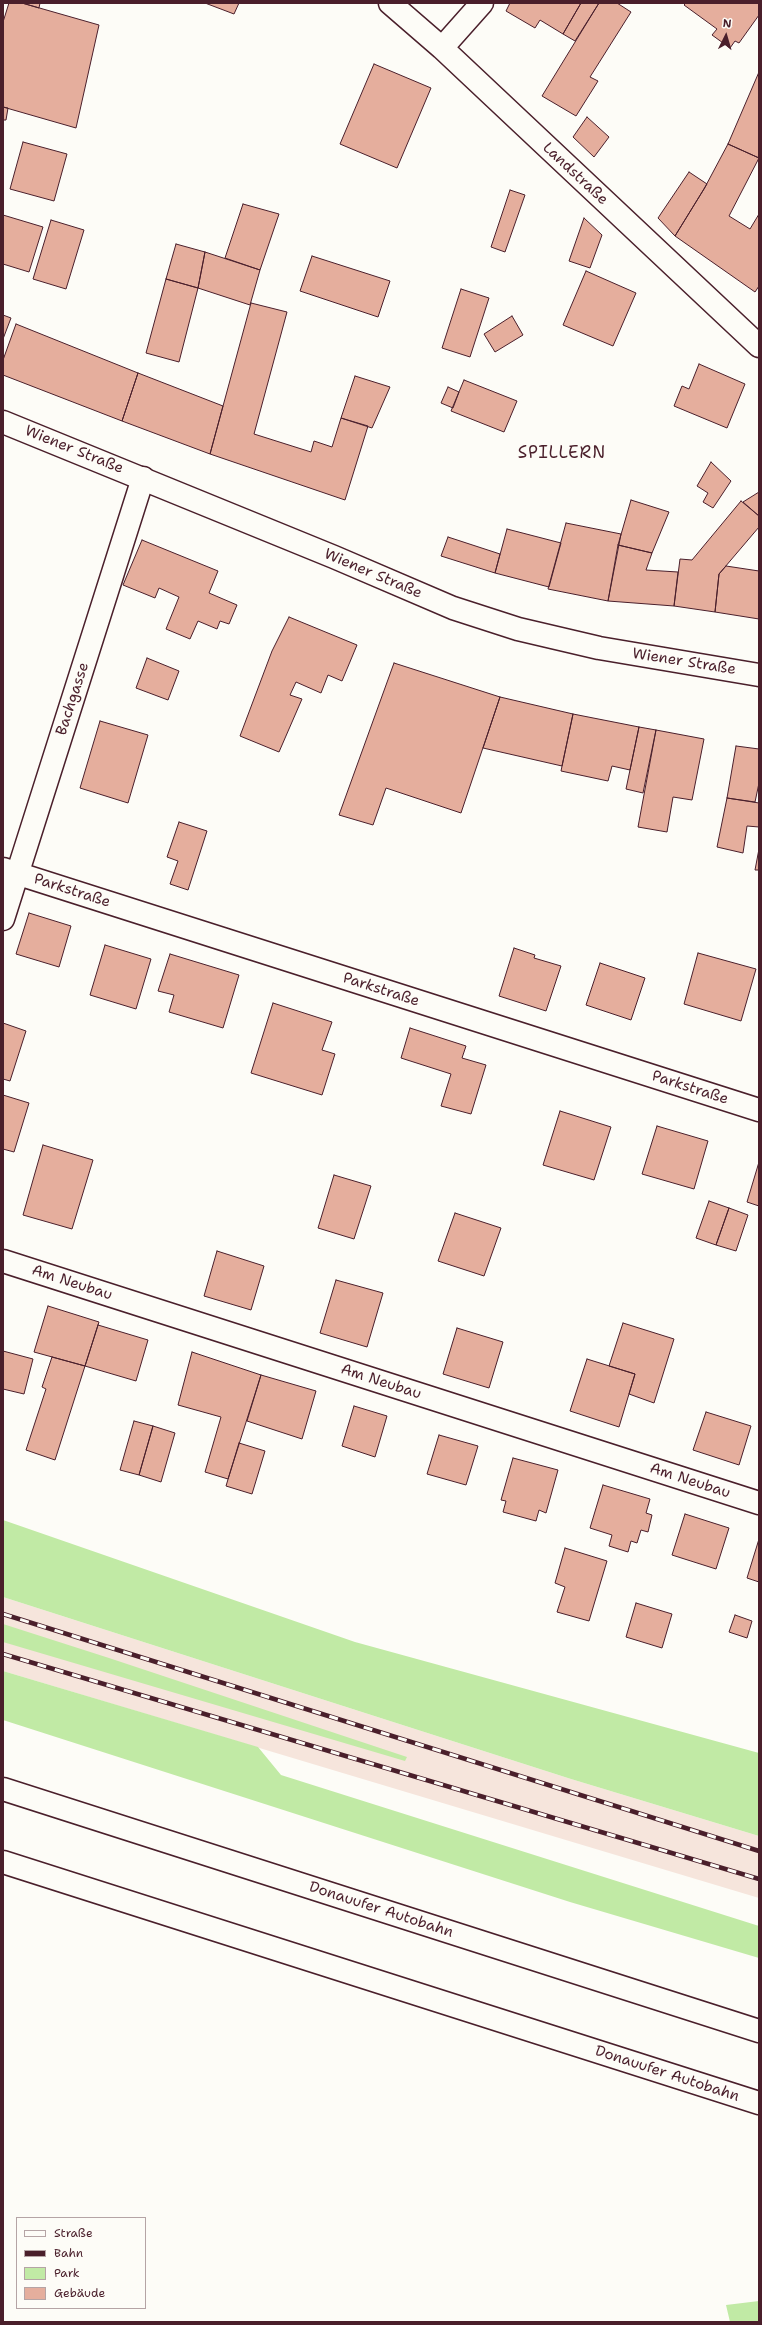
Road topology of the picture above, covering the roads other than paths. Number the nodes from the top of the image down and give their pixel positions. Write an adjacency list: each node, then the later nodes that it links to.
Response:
1 (390, 3): 3 (main road, Landstraße)
2 (482, 3): 3 (main road)
3 (442, 48): 4 (main road, Landstraße)
4 (759, 346)
5 (3, 422): 6 (main road, Wiener Straße)
6 (143, 478): 7 (main road, Wiener Straße); 8 (main road, Bachgasse)
7 (759, 675)
8 (10, 872): 9 (main road, Bachgasse); 10 (main road, Parkstraße)
9 (3, 920)
10 (759, 1110)
11 (3, 1261): 12 (main road, Am Neubau)
12 (759, 1503)
13 (3, 1789): 15 (main road, Donauufer Autobahn)
14 (3, 1862): 16 (main road, Donauufer Autobahn)
15 (759, 2031)
16 (759, 2103)

